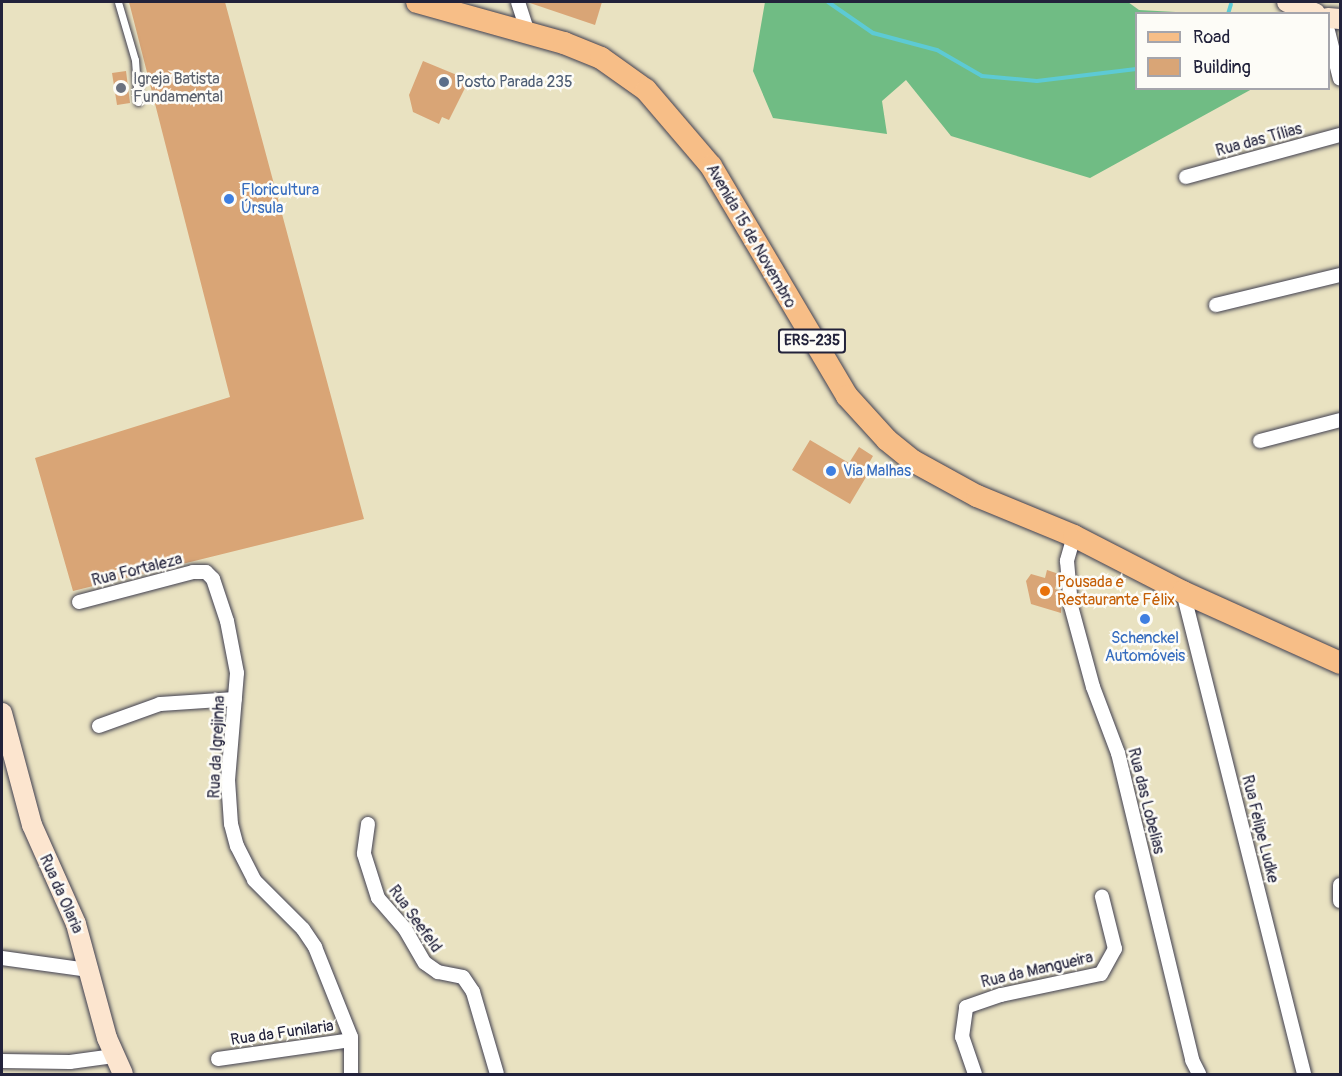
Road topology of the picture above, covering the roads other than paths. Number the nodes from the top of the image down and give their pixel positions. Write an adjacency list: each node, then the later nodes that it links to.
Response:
1 (118, 2): 9 (lane)
2 (417, 2): 6 (main road, Avenida 15 de Novembro / ERS-235)
3 (518, 2): 6 (street)
4 (1287, 2): 5 (street)
5 (1311, 12)
6 (527, 30): 16 (main road, Avenida 15 de Novembro / ERS-235)
7 (1330, 35): 8 (street)
8 (1341, 79)
9 (138, 102)
10 (1341, 135): 11 (street, Rua das Tílias)
11 (1186, 177)
12 (1341, 275): 13 (street)
13 (1216, 305)
14 (1341, 420): 15 (street)
15 (1260, 441)
16 (1074, 536): 18 (main road, Avenida 15 de Novembro); 39 (street, Rua das Lobelias)
17 (204, 572): 19 (street, Rua Fortaleza); 21 (street, Rua da Igrejinha)
18 (1183, 592): 20 (main road, Avenida 15 de Novembro); 40 (street, Rua Felipe Ludke)
19 (79, 602)
20 (1341, 663)
21 (236, 699): 23 (street); 31 (street, Rua da Igrejinha)
22 (2, 713): 24 (street, Rua da Olaria)
23 (99, 726)
24 (9, 764): 30 (street, Rua da Olaria)
25 (368, 824): 37 (street, Rua Seefeld)
26 (1341, 885): 28 (street)
27 (1102, 897): 38 (street, Rua da Mangueira)
28 (1341, 901)
29 (2, 958): 30 (street)
30 (89, 970): 32 (street, Rua da Olaria)
31 (351, 1040): 33 (street, Rua da Funilaria); 36 (street, Rua da Igrejinha)
32 (114, 1056): 34 (street); 35 (street, Rua da Olaria)
33 (218, 1059)
34 (2, 1061)
35 (123, 1074)
36 (351, 1074)
37 (497, 1074)
38 (975, 1074)
39 (1199, 1074)
40 (1304, 1074)

